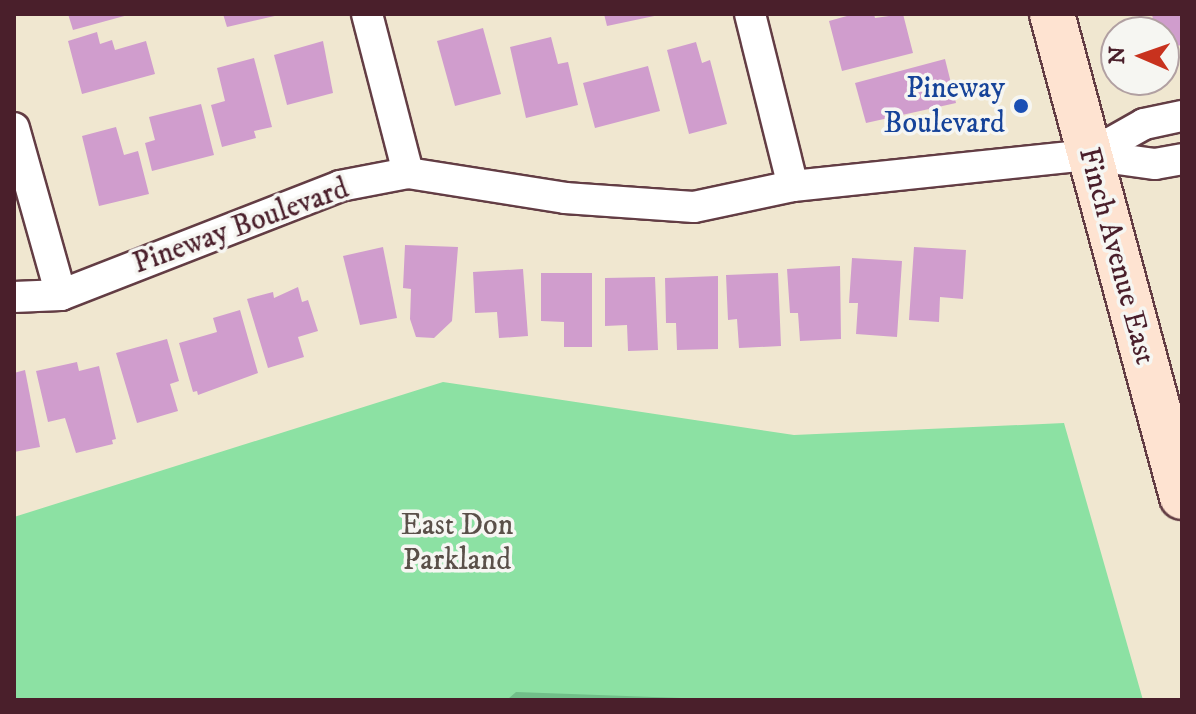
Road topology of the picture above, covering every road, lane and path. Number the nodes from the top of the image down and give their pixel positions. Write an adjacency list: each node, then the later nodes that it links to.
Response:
1 (367, 14): 8 (street)
2 (750, 14): 9 (street)
3 (1052, 14): 6 (main road, Finch Avenue East)
4 (1182, 116): 6 (street)
5 (14, 128): 10 (street)
6 (1089, 155): 7 (street); 9 (street, Pineway Boulevard); 12 (main road, Finch Avenue East)
7 (1182, 159)
8 (408, 173): 9 (street, Pineway Boulevard); 10 (street, Pineway Boulevard)
9 (793, 186)
10 (61, 295): 11 (street, Pineway Boulevard)
11 (14, 297)
12 (1182, 497)

